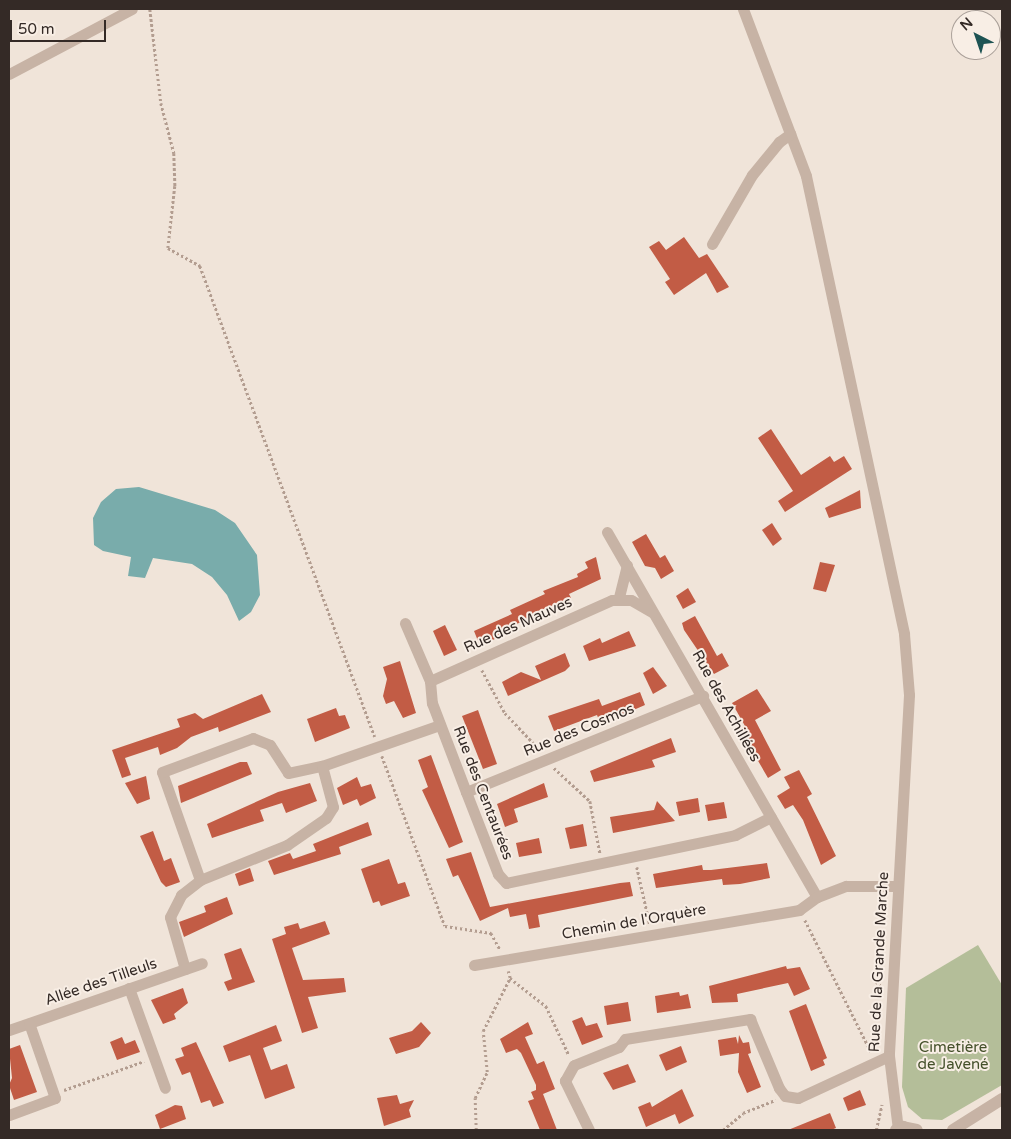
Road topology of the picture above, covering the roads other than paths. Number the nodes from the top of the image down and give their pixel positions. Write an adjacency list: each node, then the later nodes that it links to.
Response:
1 (132, 9): 3 (street)
2 (743, 9): 4 (street, Rue de la Grande Marche)
3 (9, 74)
4 (790, 134): 5 (street); 18 (street, Rue de la Grande Marche)
5 (712, 244)
6 (607, 532): 7 (street, Rue des Achillées)
7 (627, 565): 8 (street); 9 (street, Rue des Achillées)
8 (619, 597): 9 (street); 11 (street, Rue des Mauves)
9 (655, 614): 12 (street, Rue des Achillées)
10 (405, 623): 11 (street, Rue des Centaurées)
11 (430, 681): 13 (street, Rue des Centaurées)
12 (703, 696): 15 (street, Rue des Cosmos); 16 (street, Rue des Achillées)
13 (440, 725): 14 (street); 15 (street, Rue des Centaurées)
14 (322, 766): 17 (street); 17 (street)
15 (466, 792): 16 (street, Rue des Centaurées)
16 (771, 816): 19 (street, Rue des Achillées)
17 (200, 880): 22 (street)
18 (897, 886): 19 (street); 26 (street, Rue de la Grande Marche)
19 (818, 897): 21 (street, Chemin de l'Orquère)
20 (202, 963): 22 (street, Allée des Tilleuls)
21 (474, 965)
22 (185, 969): 23 (street, Allée des Tilleuls)
23 (129, 988): 24 (street, Allée des Tilleuls); 27 (street)
24 (29, 1023): 25 (street, Allée des Tilleuls); 29 (street)
25 (9, 1030)
26 (889, 1056): 30 (street); 31 (street, Rue de la Grande Marche)
27 (165, 1088)
28 (1002, 1099): 33 (street)
29 (9, 1115)
30 (589, 1130)
31 (897, 1130): 32 (street)
32 (917, 1130)
33 (953, 1130)

